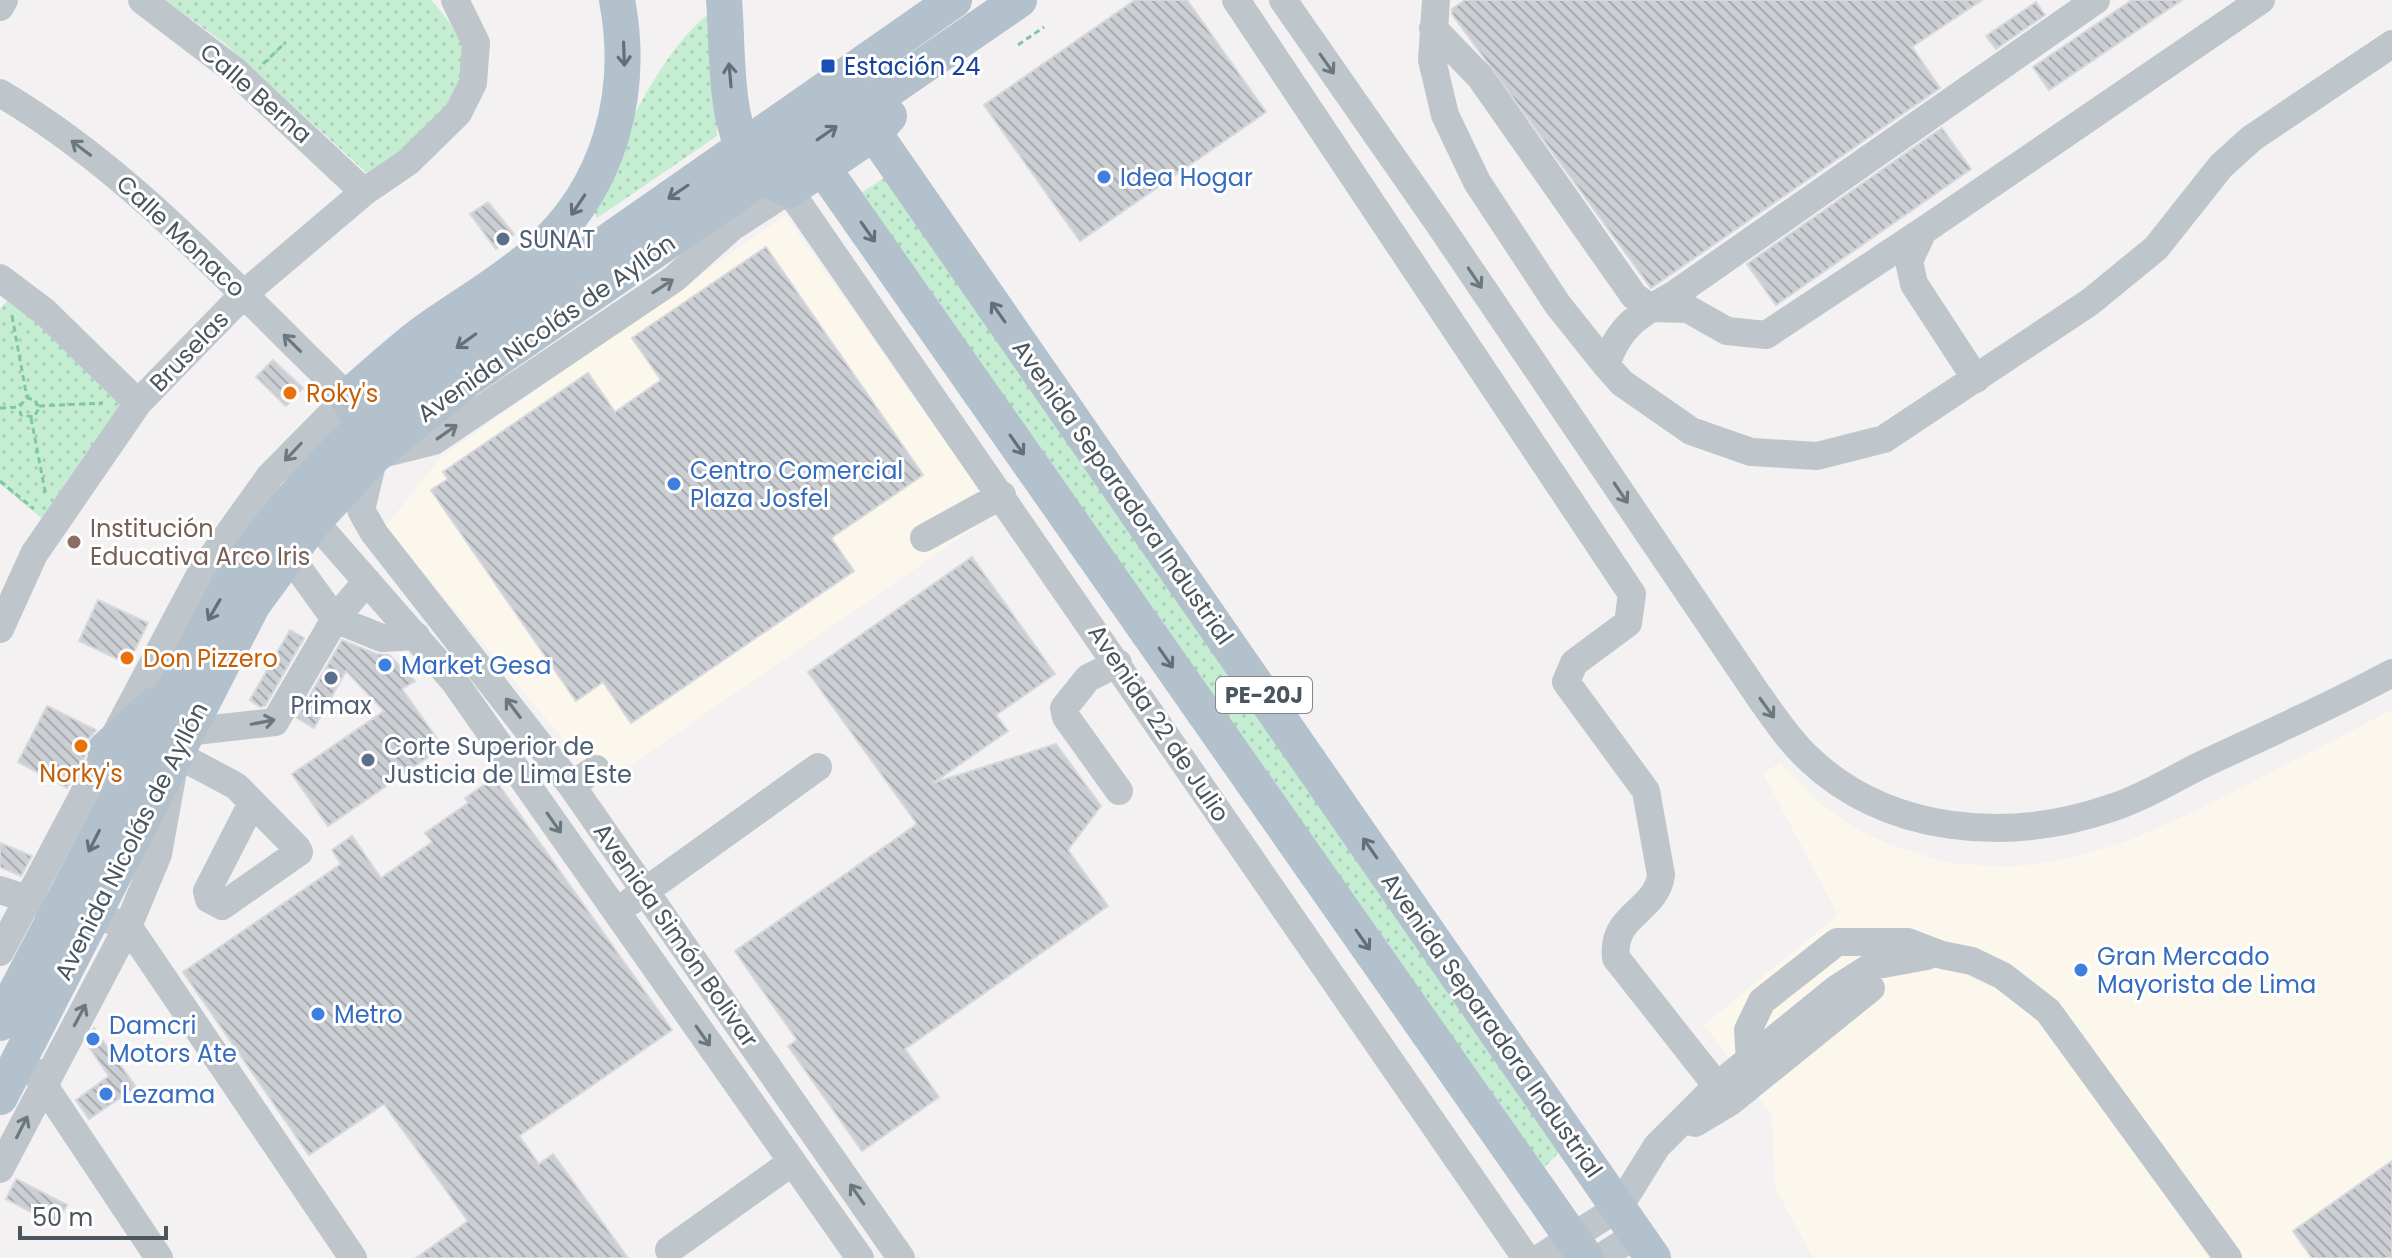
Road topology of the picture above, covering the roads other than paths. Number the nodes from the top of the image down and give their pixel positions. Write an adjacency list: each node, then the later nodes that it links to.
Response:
1 (4, 0): 13 (street)
2 (142, 0): 21 (street, Calle Berna)
3 (455, 0): 21 (street, Bruselas)
4 (617, 0): 29 (main road, Avenida Nicolás de Ayllón, one-way to 29)
5 (724, 0): 20 (main road, one-way to 5)
6 (954, 0): 20 (main road, Avenida Nicolás de Ayllón)
7 (1019, 0): 16 (main road, Avenida Nicolás de Ayllón)
8 (1236, 0): 61 (street)
9 (1283, 0): 41 (street, one-way to 41)
10 (1436, 0): 14 (street)
11 (2096, 0): 25 (street)
12 (2261, 0): 22 (street)
13 (0, 7)
14 (1433, 28): 25 (street); 26 (street)
15 (2392, 44): 27 (street)
16 (928, 63): 18 (main road); 20 (main road, Avenida Nicolás de Ayllón, one-way to 16)
17 (0, 93): 24 (street, Calle Monaco, one-way to 17)
18 (874, 133): 19 (main road); 66 (main road, Avenida Separadora Industrial / PE-20J, one-way to 18)
19 (823, 168): 20 (main road); 67 (main road, PE-20J, one-way to 67)
20 (765, 172): 29 (main road, Avenida Nicolás de Ayllón, one-way to 29); 30 (main road, Avenida Nicolás de Ayllón, one-way to 20); 31 (street, Avenida 22 de Julio)
21 (364, 192): 24 (street, Bruselas)
22 (1923, 231): 25 (street); 27 (street)
23 (4, 290): 28 (street)
24 (244, 294): 28 (street, Bruselas); 29 (street, Calle Monaco, one-way to 24)
25 (1650, 308): 26 (street)
26 (1606, 365): 27 (street)
27 (1976, 379)
28 (138, 403): 38 (street, Bruselas)
29 (356, 410): 30 (main road); 42 (main road, Avenida Nicolás de Ayllón, one-way to 42); 44 (street, Avenida Nicolás de Ayllón, one-way to 44)
30 (374, 456): 32 (street); 33 (main road, Avenida Nicolás de Ayllón)
31 (1002, 495): 34 (street); 40 (street, Avenida 22 de Julio)
32 (361, 510): 33 (street); 47 (street, Avenida Simón Bolivar, one-way to 32)
33 (323, 532): 35 (main road, Avenida Nicolás de Ayllón); 36 (street, Avenida Simón Bolivar)
34 (924, 538)
35 (296, 565): 37 (street); 43 (main road, Avenida Nicolás de Ayllón)
36 (367, 581): 37 (street); 39 (street, Avenida Simón Bolivar)
37 (335, 619): 39 (street); 43 (street, one-way to 37)
38 (0, 629)
39 (416, 636): 53 (street, Avenida Simón Bolivar, one-way to 53)
40 (1118, 663): 48 (street); 73 (street, Avenida 22 de Julio)
41 (2392, 673)
42 (173, 688): 44 (main road); 52 (main road, Avenida Nicolás de Ayllón, one-way to 52)
43 (181, 743): 49 (street); 54 (main road, Avenida Nicolás de Ayllón)
44 (105, 750): 52 (street, Avenida Nicolás de Ayllón)
45 (818, 767): 51 (street)
46 (596, 769): 47 (street)
47 (571, 785): 51 (street, Avenida Simón Bolivar)
48 (1119, 791)
49 (252, 803)
50 (0, 890): 52 (street)
51 (646, 891): 53 (street); 72 (street, Avenida Simón Bolivar, one-way to 51)
52 (44, 905): 54 (street); 55 (street, Avenida Nicolás de Ayllón); 57 (main road, Avenida Nicolás de Ayllón)
53 (616, 912): 64 (street, Avenida Simón Bolivar, one-way to 64)
54 (112, 920): 58 (main road, Avenida Nicolás de Ayllón); 60 (street, one-way to 54); 70 (street)
55 (0, 952)
56 (1942, 955): 59 (street); 59 (street); 63 (street); 76 (street)
57 (0, 1023)
58 (22, 1054): 60 (street); 62 (main road, Avenida Nicolás de Ayllón)
59 (1750, 1060): 61 (street)
60 (44, 1084): 65 (street, one-way to 60); 69 (street)
61 (1717, 1086): 63 (street)
62 (0, 1097)
63 (1657, 1146): 66 (street)
64 (792, 1162): 68 (street); 71 (street, Avenida Simón Bolivar)
65 (0, 1169)
66 (1636, 1233): 67 (street); 75 (street)
67 (1578, 1248): 74 (street)
68 (669, 1250)
69 (146, 1251)
70 (353, 1258)
71 (860, 1258)
72 (901, 1258)
73 (1526, 1258)
74 (1540, 1258)
75 (1600, 1258)
76 (2228, 1258)

